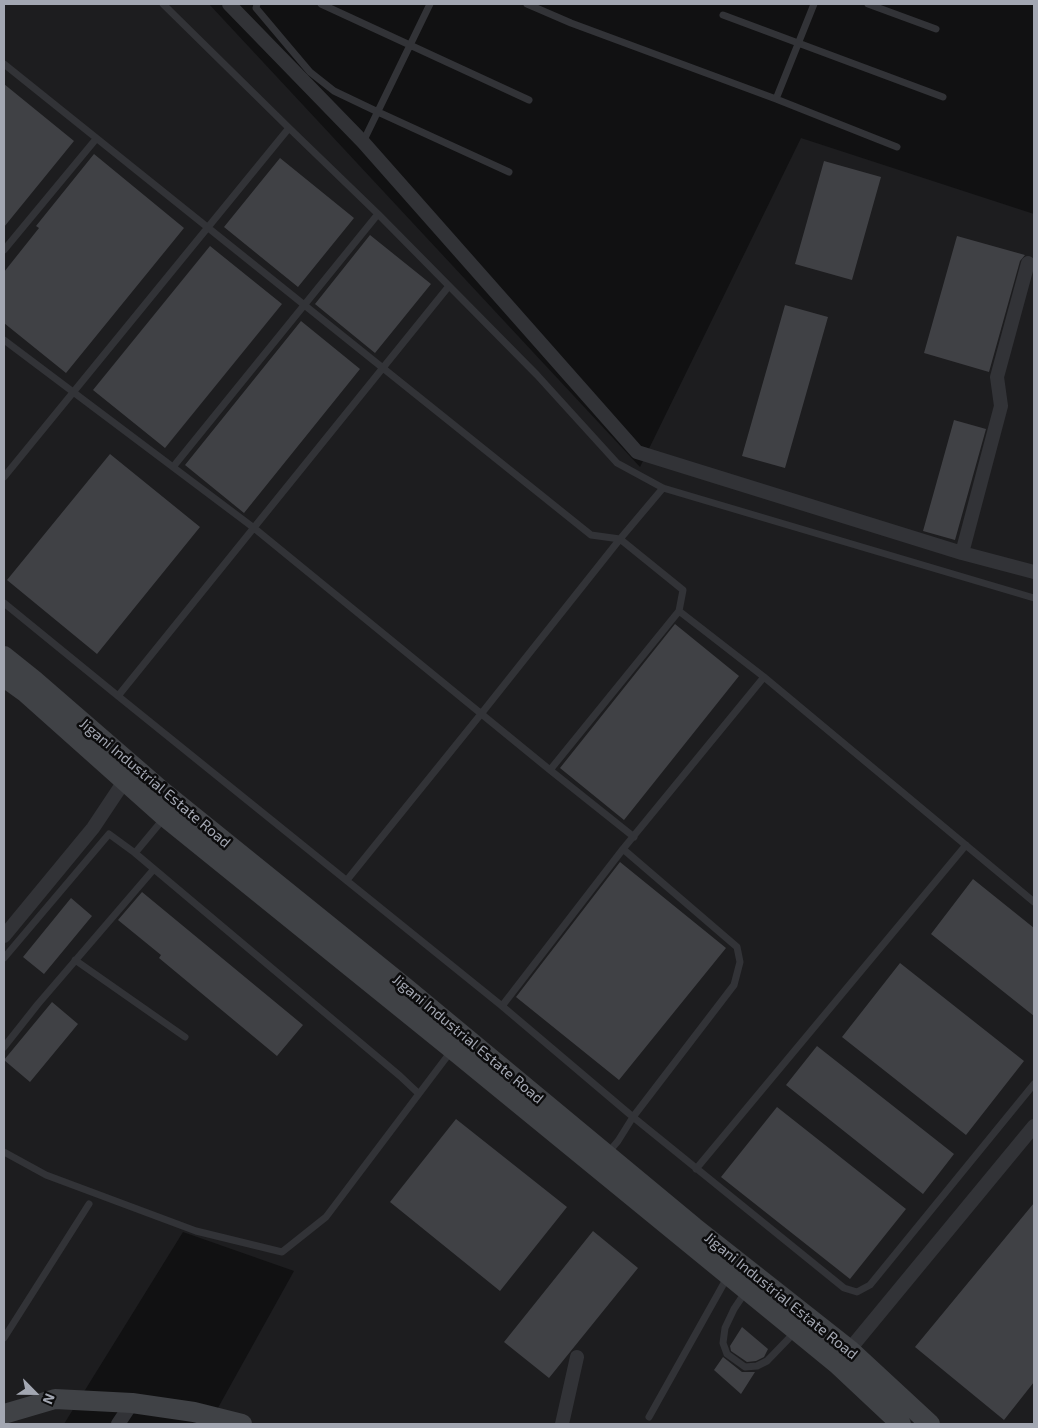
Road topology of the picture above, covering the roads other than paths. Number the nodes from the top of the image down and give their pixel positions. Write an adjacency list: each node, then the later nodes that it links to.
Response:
1 (163, 4): 18 (lane)
2 (229, 4): 20 (street)
3 (257, 4): 17 (lane)
4 (321, 4): 12 (lane)
5 (430, 4): 12 (lane)
6 (527, 4): 15 (lane)
7 (814, 4): 11 (lane)
8 (868, 4): 10 (lane)
9 (723, 15): 11 (lane)
10 (936, 29)
11 (798, 43): 14 (lane); 15 (lane)
12 (410, 45): 16 (lane); 17 (lane)
13 (4, 64): 19 (lane)
14 (943, 97)
15 (776, 99): 21 (lane)
16 (529, 100)
17 (378, 112): 20 (lane); 22 (lane)
18 (289, 128): 23 (lane); 24 (lane)
19 (96, 139): 24 (lane); 25 (lane)
20 (363, 142): 37 (street)
21 (896, 147)
22 (509, 172)
23 (378, 214): 27 (lane); 28 (lane)
24 (209, 228): 28 (lane); 31 (lane)
25 (4, 250)
26 (1028, 263): 37 (street)
27 (449, 286): 30 (lane); 34 (lane)
28 (305, 306): 30 (lane); 32 (lane)
29 (4, 340): 31 (lane)
30 (381, 369): 35 (lane); 36 (lane)
31 (74, 392): 32 (lane); 33 (lane)
32 (173, 467): 35 (lane)
33 (4, 477)
34 (663, 488): 36 (lane); 39 (lane)
35 (254, 528): 45 (lane); 46 (lane)
36 (620, 539): 41 (lane); 46 (lane)
37 (962, 553): 38 (street)
38 (1034, 572)
39 (1034, 598)
40 (4, 603): 45 (lane)
41 (679, 611): 44 (lane); 47 (lane)
42 (4, 656): 69 (main road, Jigani Industrial Estate Road)
43 (4, 677): 48 (main road, Jigani Industrial Estate Road)
44 (764, 677): 50 (lane); 51 (lane)
45 (118, 696): 55 (lane)
46 (481, 714): 47 (lane); 55 (lane)
47 (550, 770): 50 (lane)
48 (125, 780): 49 (main road, Jigani Industrial Estate Road); 57 (street)
49 (165, 817): 53 (lane); 63 (main road, Jigani Industrial Estate Road)
50 (634, 837): 52 (lane)
51 (966, 845): 56 (lane); 70 (lane)
52 (623, 849): 60 (lane); 66 (lane)
53 (135, 853): 54 (lane); 58 (lane)
54 (154, 869): 59 (lane); 65 (lane)
55 (347, 880): 60 (lane)
56 (1034, 902)
57 (4, 936)
58 (4, 958)
59 (75, 960): 61 (lane); 62 (lane)
60 (502, 1006): 66 (lane)
61 (186, 1037)
62 (4, 1047)
63 (452, 1049): 65 (lane); 72 (main road, Jigani Industrial Estate Road)
64 (1034, 1084): 70 (lane)
65 (418, 1093): 68 (lane)
66 (633, 1117): 69 (lane); 70 (lane)
67 (1034, 1126): 77 (street)
68 (4, 1152)
69 (607, 1154): 77 (main road, Jigani Industrial Estate Road)
70 (696, 1168)
71 (89, 1204): 75 (lane)
72 (728, 1276): 73 (main road, Jigani Industrial Estate Road); 80 (lane)
73 (746, 1291): 74 (main road, Jigani Industrial Estate Road); 74 (lane)
74 (796, 1331): 77 (main road, Jigani Industrial Estate Road)
75 (4, 1338)
76 (577, 1357): 83 (street)
77 (843, 1357): 84 (main road, Jigani Industrial Estate Road); 85 (main road, Jigani Industrial Estate Road)
78 (132, 1403): 79 (main road); 81 (street); 82 (main road)
79 (4, 1414)
80 (649, 1417)
81 (118, 1424)
82 (242, 1424)
83 (562, 1424)
84 (901, 1424)
85 (930, 1424)

